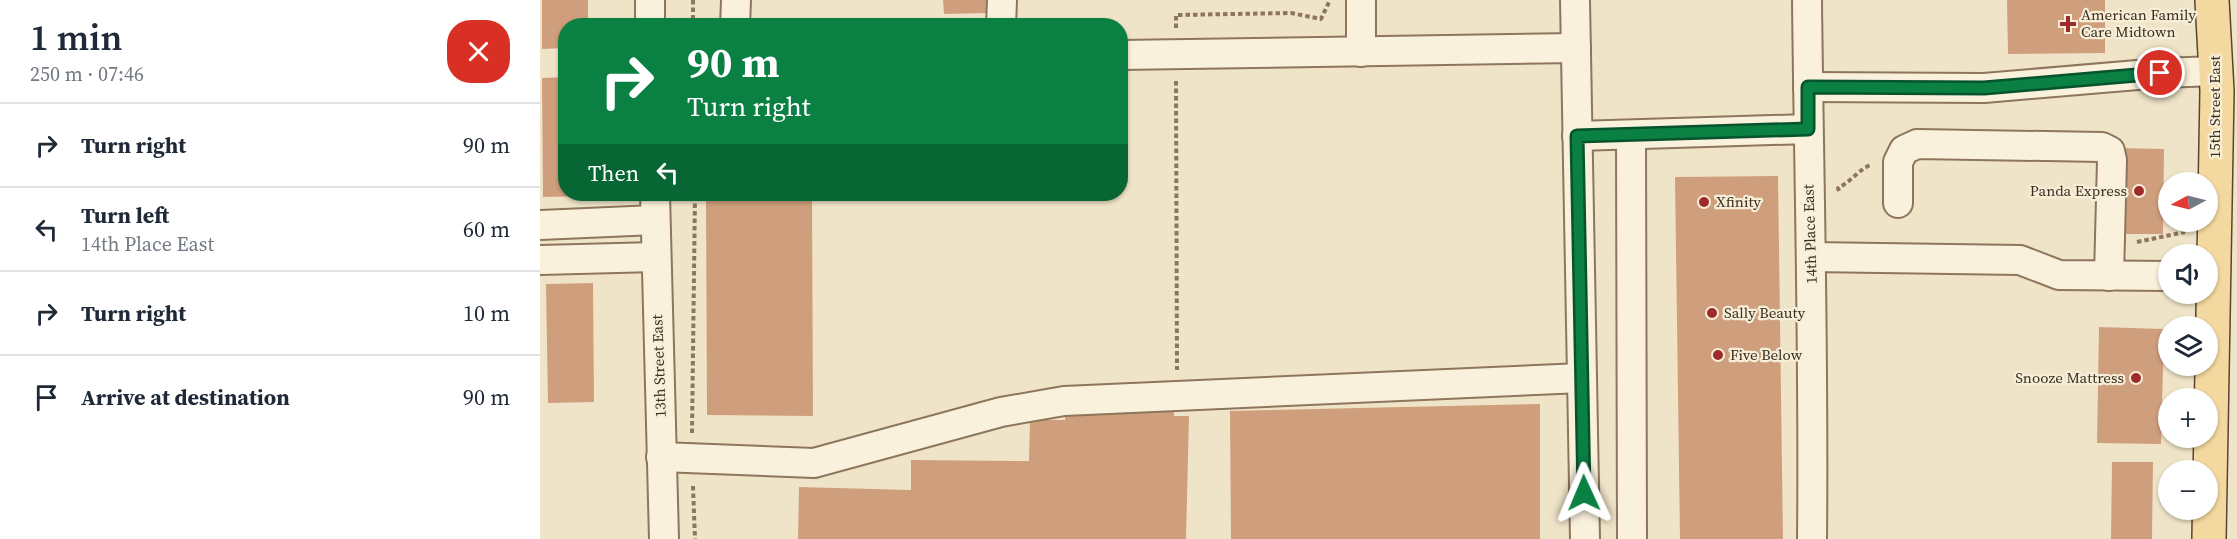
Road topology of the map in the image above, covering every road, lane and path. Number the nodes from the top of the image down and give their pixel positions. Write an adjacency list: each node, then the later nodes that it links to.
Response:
1 (650, 0): 10 (street)
2 (693, 0): 11 (path)
3 (736, 0): 12 (street)
4 (1002, 0): 13 (street)
5 (1330, 0): 16 (path)
6 (1361, 0): 15 (street)
7 (1575, 0): 14 (street)
8 (1807, 0): 19 (street, 14th Place East)
9 (2212, 0): 18 (main road, 15th Street East)
10 (650, 18)
11 (693, 18)
12 (735, 18)
13 (1001, 18)
14 (1576, 48): 15 (street); 22 (street)
15 (1361, 52): 16 (street)
16 (1176, 54): 17 (street); 38 (path)
17 (1128, 55)
18 (2216, 71): 19 (street); 31 (main road, 15th Street East)
19 (1808, 87): 20 (street, 14th Place East)
20 (1808, 129): 21 (street); 33 (street, 14th Place East)
21 (1631, 135): 22 (street); 46 (street)
22 (1577, 136): 39 (street)
23 (1898, 162): 24 (path); 26 (street); 30 (street)
24 (1839, 199)
25 (694, 201): 40 (path)
26 (1898, 203)
27 (655, 207): 28 (street); 32 (street, 13th Street East)
28 (540, 225)
29 (2184, 232): 30 (path)
30 (2110, 242): 35 (street)
31 (2211, 244)
32 (656, 257): 34 (street); 41 (street, 13th Street East)
33 (1811, 257): 35 (street); 47 (street, 14th Place East)
34 (540, 260)
35 (2109, 276): 36 (street)
36 (2158, 276)
37 (2210, 304): 48 (main road, 15th Street East)
38 (1177, 374)
39 (1582, 378): 41 (street); 45 (street)
40 (692, 423)
41 (661, 457): 43 (street, 13th Street East)
42 (693, 492): 44 (path)
43 (664, 539)
44 (695, 539)
45 (1585, 539)
46 (1632, 539)
47 (1812, 539)
48 (2209, 539)

